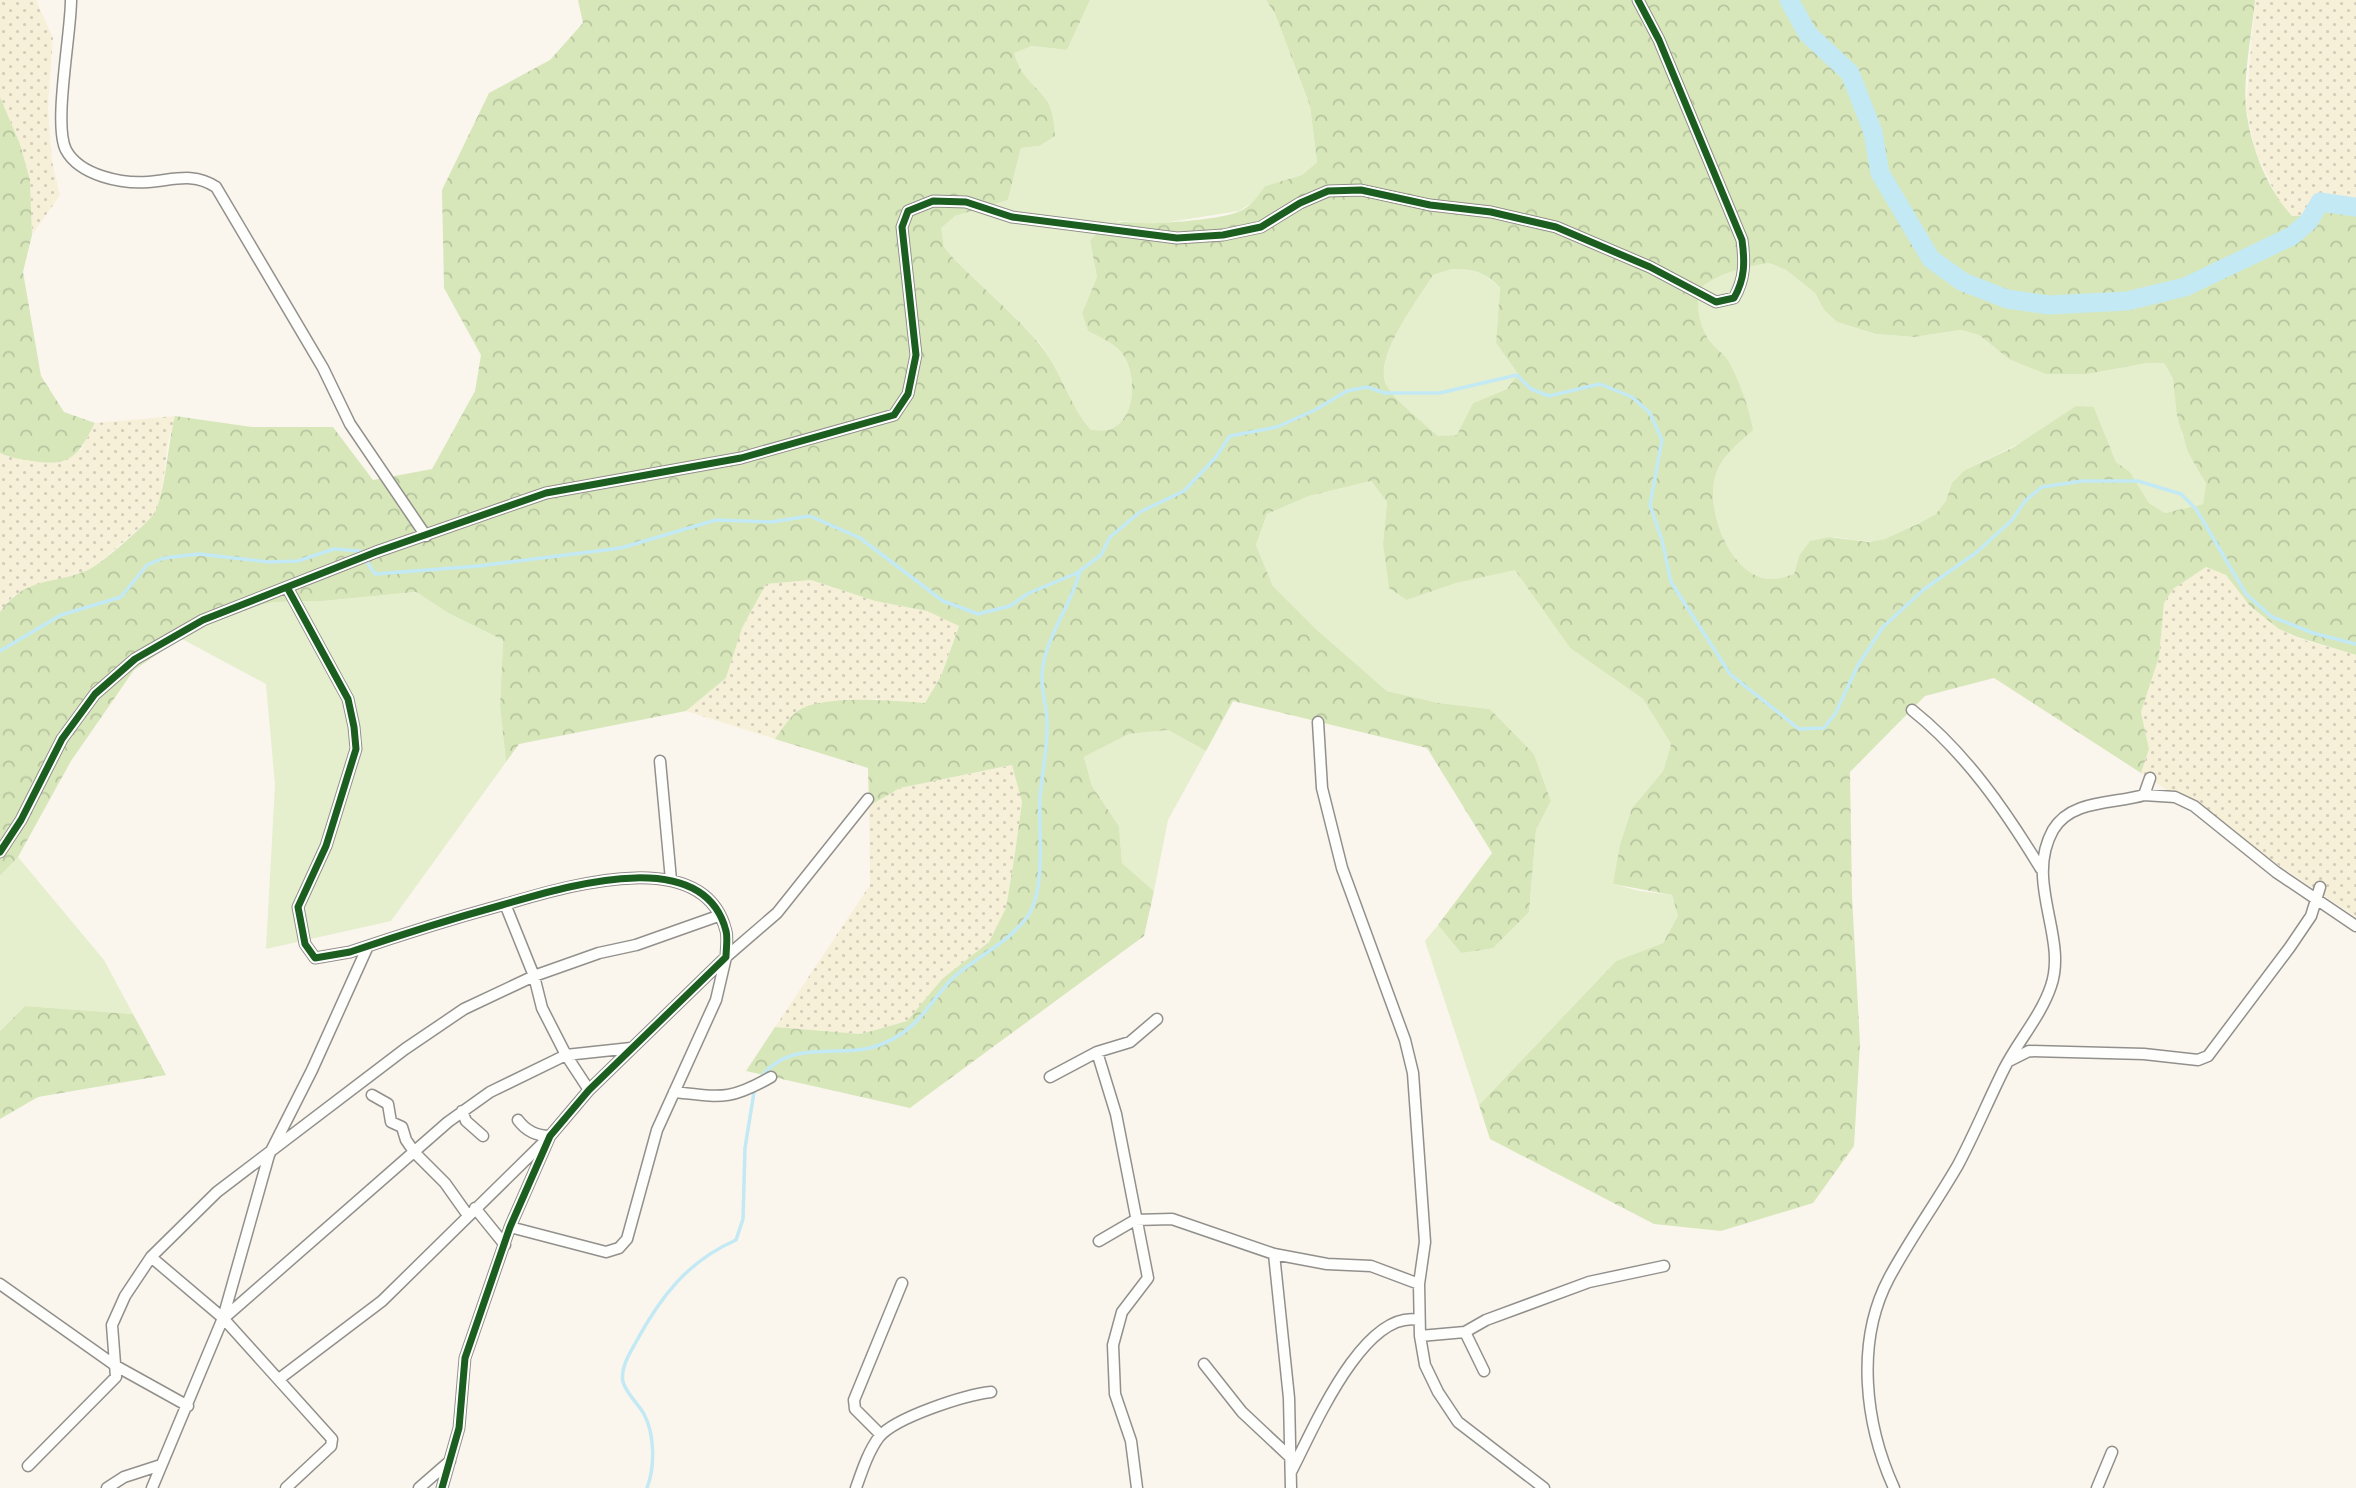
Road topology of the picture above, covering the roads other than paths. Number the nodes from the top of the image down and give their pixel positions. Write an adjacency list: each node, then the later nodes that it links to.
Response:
1 (71, 0): 3 (street)
2 (1638, 0): 3 (street)
3 (426, 536): 4 (street)
4 (288, 589): 11 (street); 19 (street)
5 (1912, 709): 12 (street)
6 (1318, 722): 48 (street)
7 (660, 761): 13 (street)
8 (2150, 778): 9 (street)
9 (2144, 795): 12 (street); 15 (street)
10 (868, 799): 20 (street)
11 (0, 852)
12 (2041, 869): 26 (street)
13 (671, 880): 16 (street); 17 (street)
14 (2320, 887): 15 (street)
15 (2316, 897): 18 (street); 26 (street)
16 (505, 904): 19 (street); 21 (street)
17 (718, 916): 20 (street); 21 (street)
18 (2356, 926)
19 (368, 946): 37 (street)
20 (726, 957): 23 (street); 30 (street)
21 (534, 976): 25 (street); 37 (street)
22 (1157, 1019): 24 (street)
23 (632, 1048): 25 (street); 29 (street)
24 (1097, 1052): 28 (street); 39 (street)
25 (566, 1055): 29 (street); 32 (street)
26 (2008, 1061): 75 (street)
27 (771, 1077): 30 (street)
28 (1050, 1077)
29 (589, 1090): 35 (street)
30 (674, 1092): 40 (street)
31 (372, 1095): 36 (street)
32 (462, 1111): 34 (street); 36 (street)
33 (518, 1120): 35 (street)
34 (483, 1136)
35 (550, 1136): 38 (street); 40 (street)
36 (415, 1153): 38 (street); 49 (street)
37 (269, 1155): 44 (street); 49 (street)
38 (471, 1211): 42 (street); 56 (street)
39 (1135, 1220): 41 (street); 43 (street); 72 (street)
40 (510, 1227): 42 (street)
41 (1099, 1241)
42 (505, 1245): 62 (street)
43 (1274, 1254): 48 (street); 61 (street)
44 (151, 1257): 49 (street); 54 (street)
45 (1664, 1266): 51 (street)
46 (902, 1283): 59 (street)
47 (0, 1284): 54 (street)
48 (1419, 1284): 50 (street)
49 (223, 1318): 56 (street); 58 (street)
50 (1419, 1320): 52 (street); 65 (street)
51 (1465, 1332): 52 (street); 55 (street)
52 (1420, 1336): 74 (street)
53 (1204, 1364): 61 (street)
54 (116, 1366): 58 (street); 64 (street)
55 (1484, 1371)
56 (279, 1379): 68 (street)
57 (991, 1392): 59 (street)
58 (188, 1406): 63 (street)
59 (881, 1435): 71 (street)
60 (2112, 1452): 76 (street)
61 (1290, 1457): 65 (street)
62 (450, 1461): 69 (street); 70 (street)
63 (161, 1465): 66 (street); 67 (street)
64 (28, 1466)
65 (1291, 1473): 73 (street)
66 (107, 1488)
67 (152, 1488)
68 (286, 1488)
69 (419, 1488)
70 (442, 1488)
71 (856, 1488)
72 (1137, 1488)
73 (1291, 1488)
74 (1544, 1488)
75 (1894, 1488)
76 (2097, 1488)

